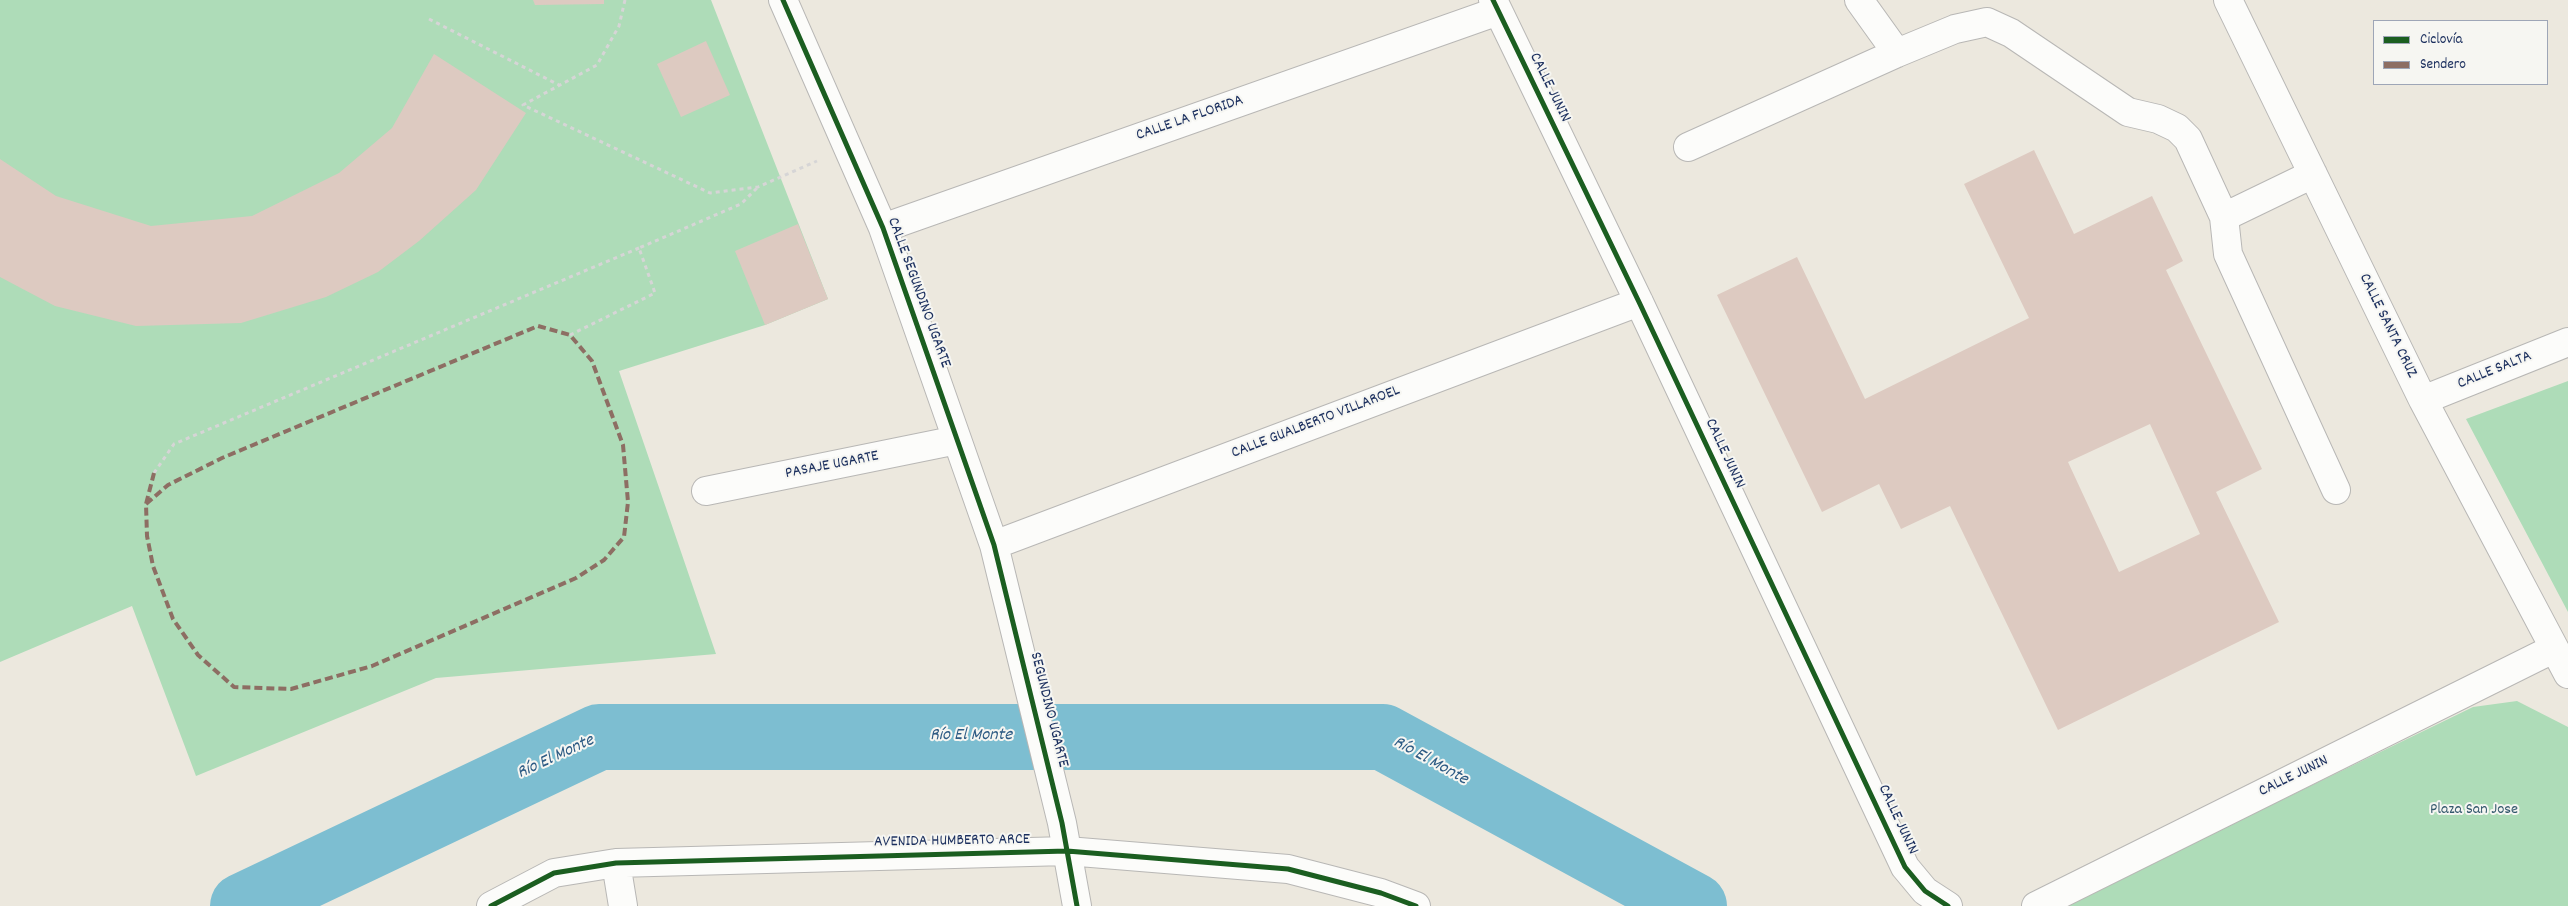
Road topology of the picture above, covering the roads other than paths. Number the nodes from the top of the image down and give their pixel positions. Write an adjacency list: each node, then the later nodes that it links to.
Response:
1 (783, 0): 9 (street, CALLE SEGUNDINO UGARTE)
2 (1860, 0): 5 (street)
3 (2228, 0): 7 (street, CALLE SANTA CRUZ)
4 (1495, 5): 9 (street, CALLE LA FLORIDA); 10 (street, CALLE JUNIN)
5 (1896, 53): 6 (street); 8 (street)
6 (1688, 147)
7 (2313, 174): 8 (street); 12 (street, CALLE SANTA CRUZ)
8 (2224, 217): 14 (street)
9 (883, 228): 13 (street, CALLE SEGUNDINO UGARTE)
10 (1639, 302): 16 (street, CALLE GUALBERTO VILLAROEL); 26 (street, CALLE JUNIN)
11 (2568, 342): 12 (street, CALLE SALTA)
12 (2423, 400): 18 (street, CALLE SANTA CRUZ)
13 (958, 440): 15 (street, PASAJE UGARTE); 16 (street, CALLE SEGUNDINO UGARTE)
14 (2336, 490)
15 (706, 491)
16 (994, 545): 17 (street, CALLE SEGUNDINO UGARTE)
17 (1009, 603): 20 (street, SEGUNDINO UGARTE)
18 (2554, 649): 19 (street, CALLE SANTA CRUZ); 27 (street, CALLE JUNIN)
19 (2568, 674)
20 (1067, 852): 21 (street, AVENIDA HUMBERTO ARCE); 24 (street, SEGUNDINO UGARTE); 25 (street, AVENIDA HUMBERTO ARCE)
21 (616, 863): 22 (street, AVENIDA HUMBERTO ARCE); 23 (street)
22 (491, 906)
23 (623, 906)
24 (1077, 906)
25 (1416, 906)
26 (1948, 906)
27 (2036, 906)

